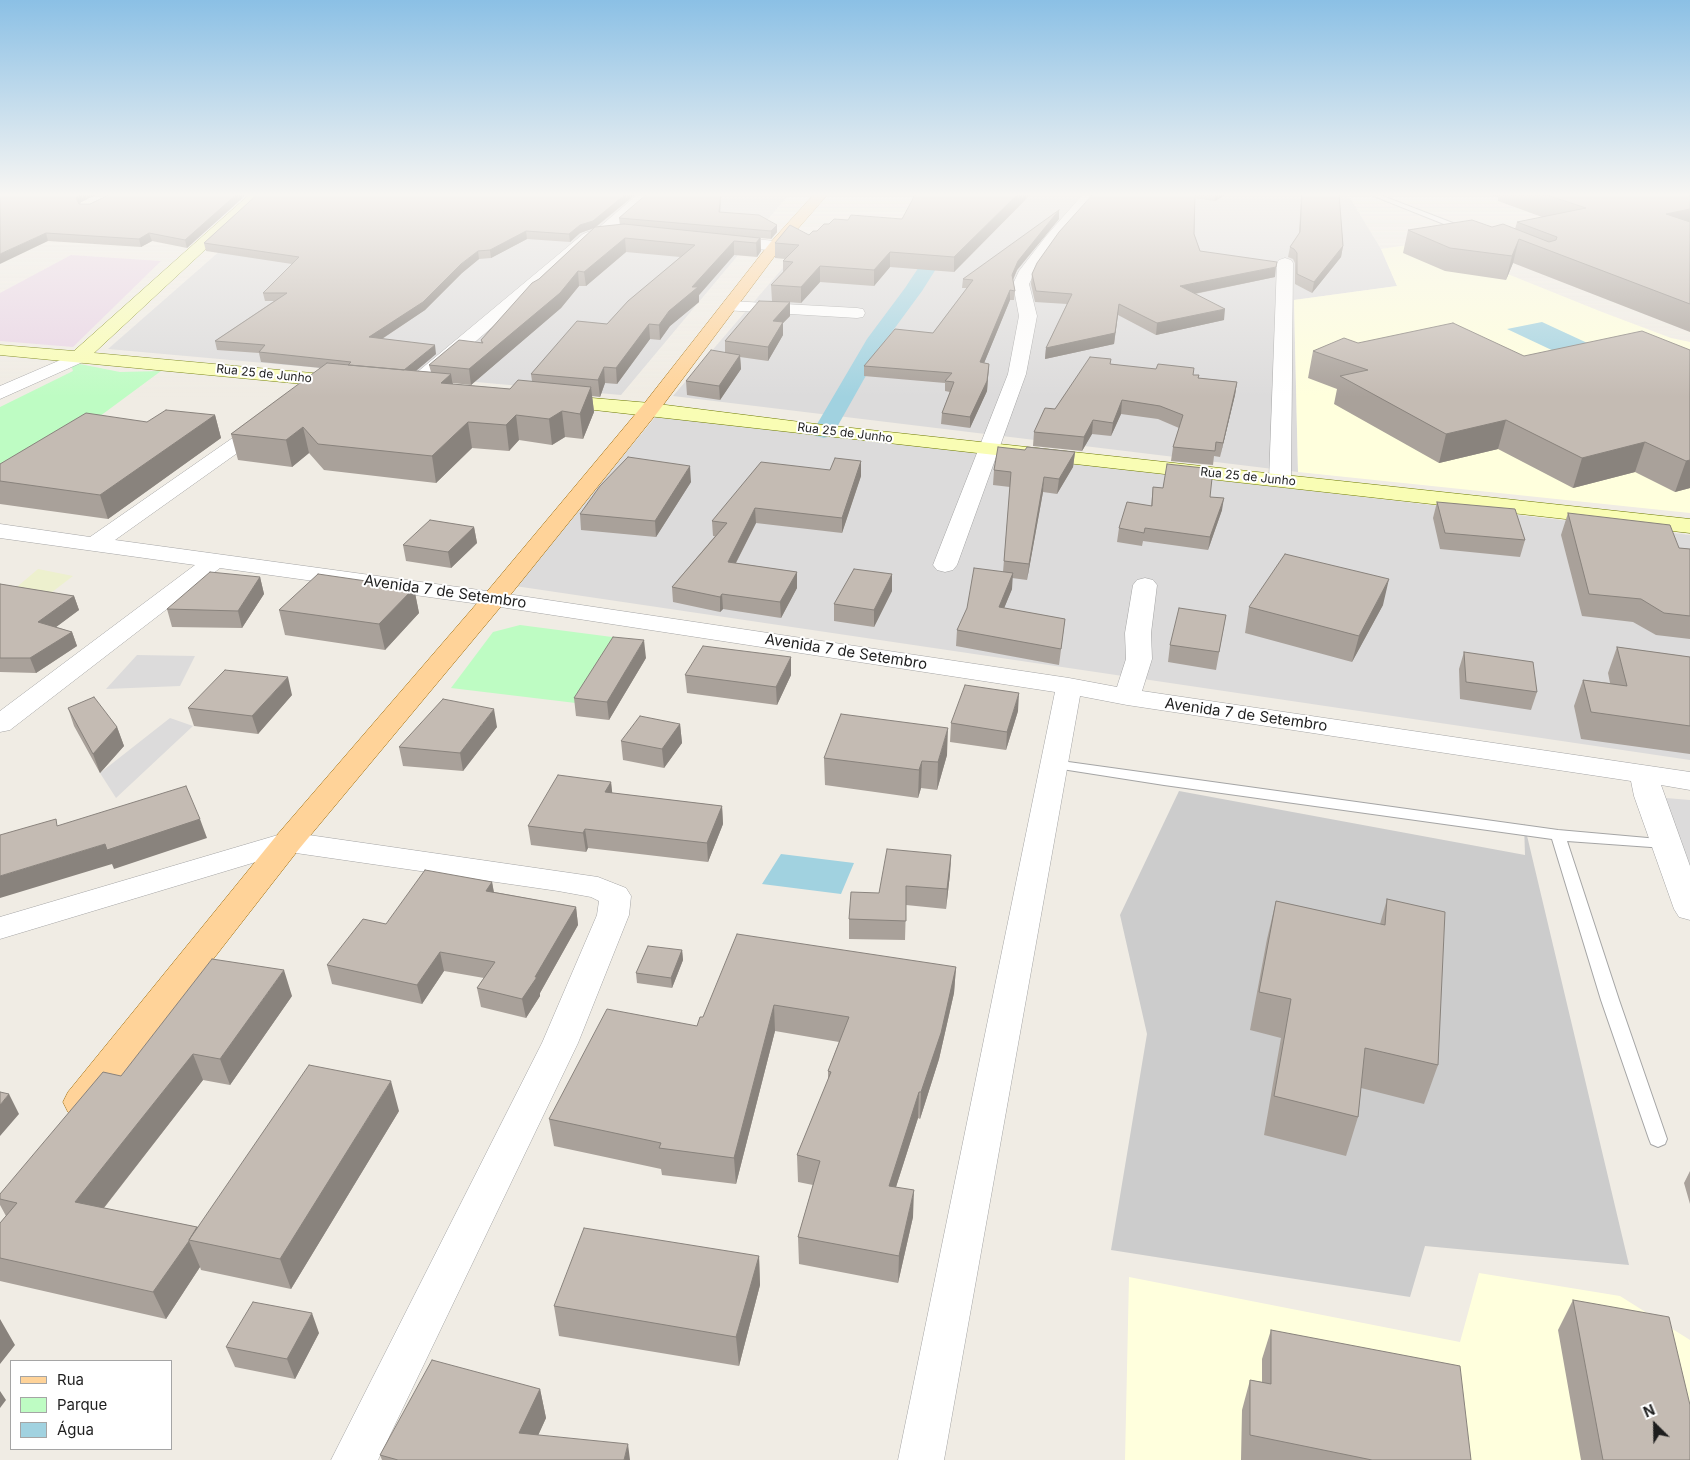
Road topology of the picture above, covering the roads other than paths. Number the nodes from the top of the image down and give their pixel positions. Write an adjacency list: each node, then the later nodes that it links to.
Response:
1 (184, 261): 9 (street)
2 (557, 261): 12 (street)
3 (764, 261): 6 (main road)
4 (1035, 261): 18 (street)
5 (1285, 263): 19 (street)
6 (730, 306): 7 (street); 16 (main road)
7 (856, 313)
8 (0, 350): 9 (street, Rua 25 de Junho)
9 (79, 357): 10 (street, Rua 25 de Junho); 13 (street)
10 (326, 380): 11 (street, Rua 25 de Junho); 14 (street)
11 (364, 384)
12 (439, 390)
13 (0, 393)
14 (302, 397)
15 (535, 399): 16 (street, Rua 25 de Junho)
16 (650, 408): 18 (street, Rua 25 de Junho); 26 (main road)
17 (278, 414): 22 (street)
18 (990, 449): 19 (street, Rua 25 de Junho); 24 (street)
19 (1280, 480): 20 (street, Rua 25 de Junho)
20 (1690, 526)
21 (0, 531): 22 (street, Avenida 7 de Setembro)
22 (96, 543): 23 (street, Avenida 7 de Setembro)
23 (216, 560): 26 (street, Avenida 7 de Setembro); 29 (street)
24 (945, 565)
25 (1145, 585): 28 (street)
26 (494, 599): 27 (street, Avenida 7 de Setembro); 34 (main road)
27 (1069, 686): 28 (street, Avenida 7 de Setembro); 30 (street)
28 (1127, 697): 31 (street, Avenida 7 de Setembro)
29 (0, 724)
30 (1054, 764): 33 (lane); 41 (street)
31 (1644, 774): 32 (street, Avenida 7 de Setembro); 35 (street)
32 (1690, 781)
33 (1558, 835): 35 (lane); 39 (lane)
34 (288, 842): 37 (street); 38 (main road); 40 (street)
35 (1665, 843): 36 (street)
36 (1690, 909)
37 (0, 928)
38 (67, 1119)
39 (1658, 1139)
40 (354, 1460)
41 (921, 1460)

